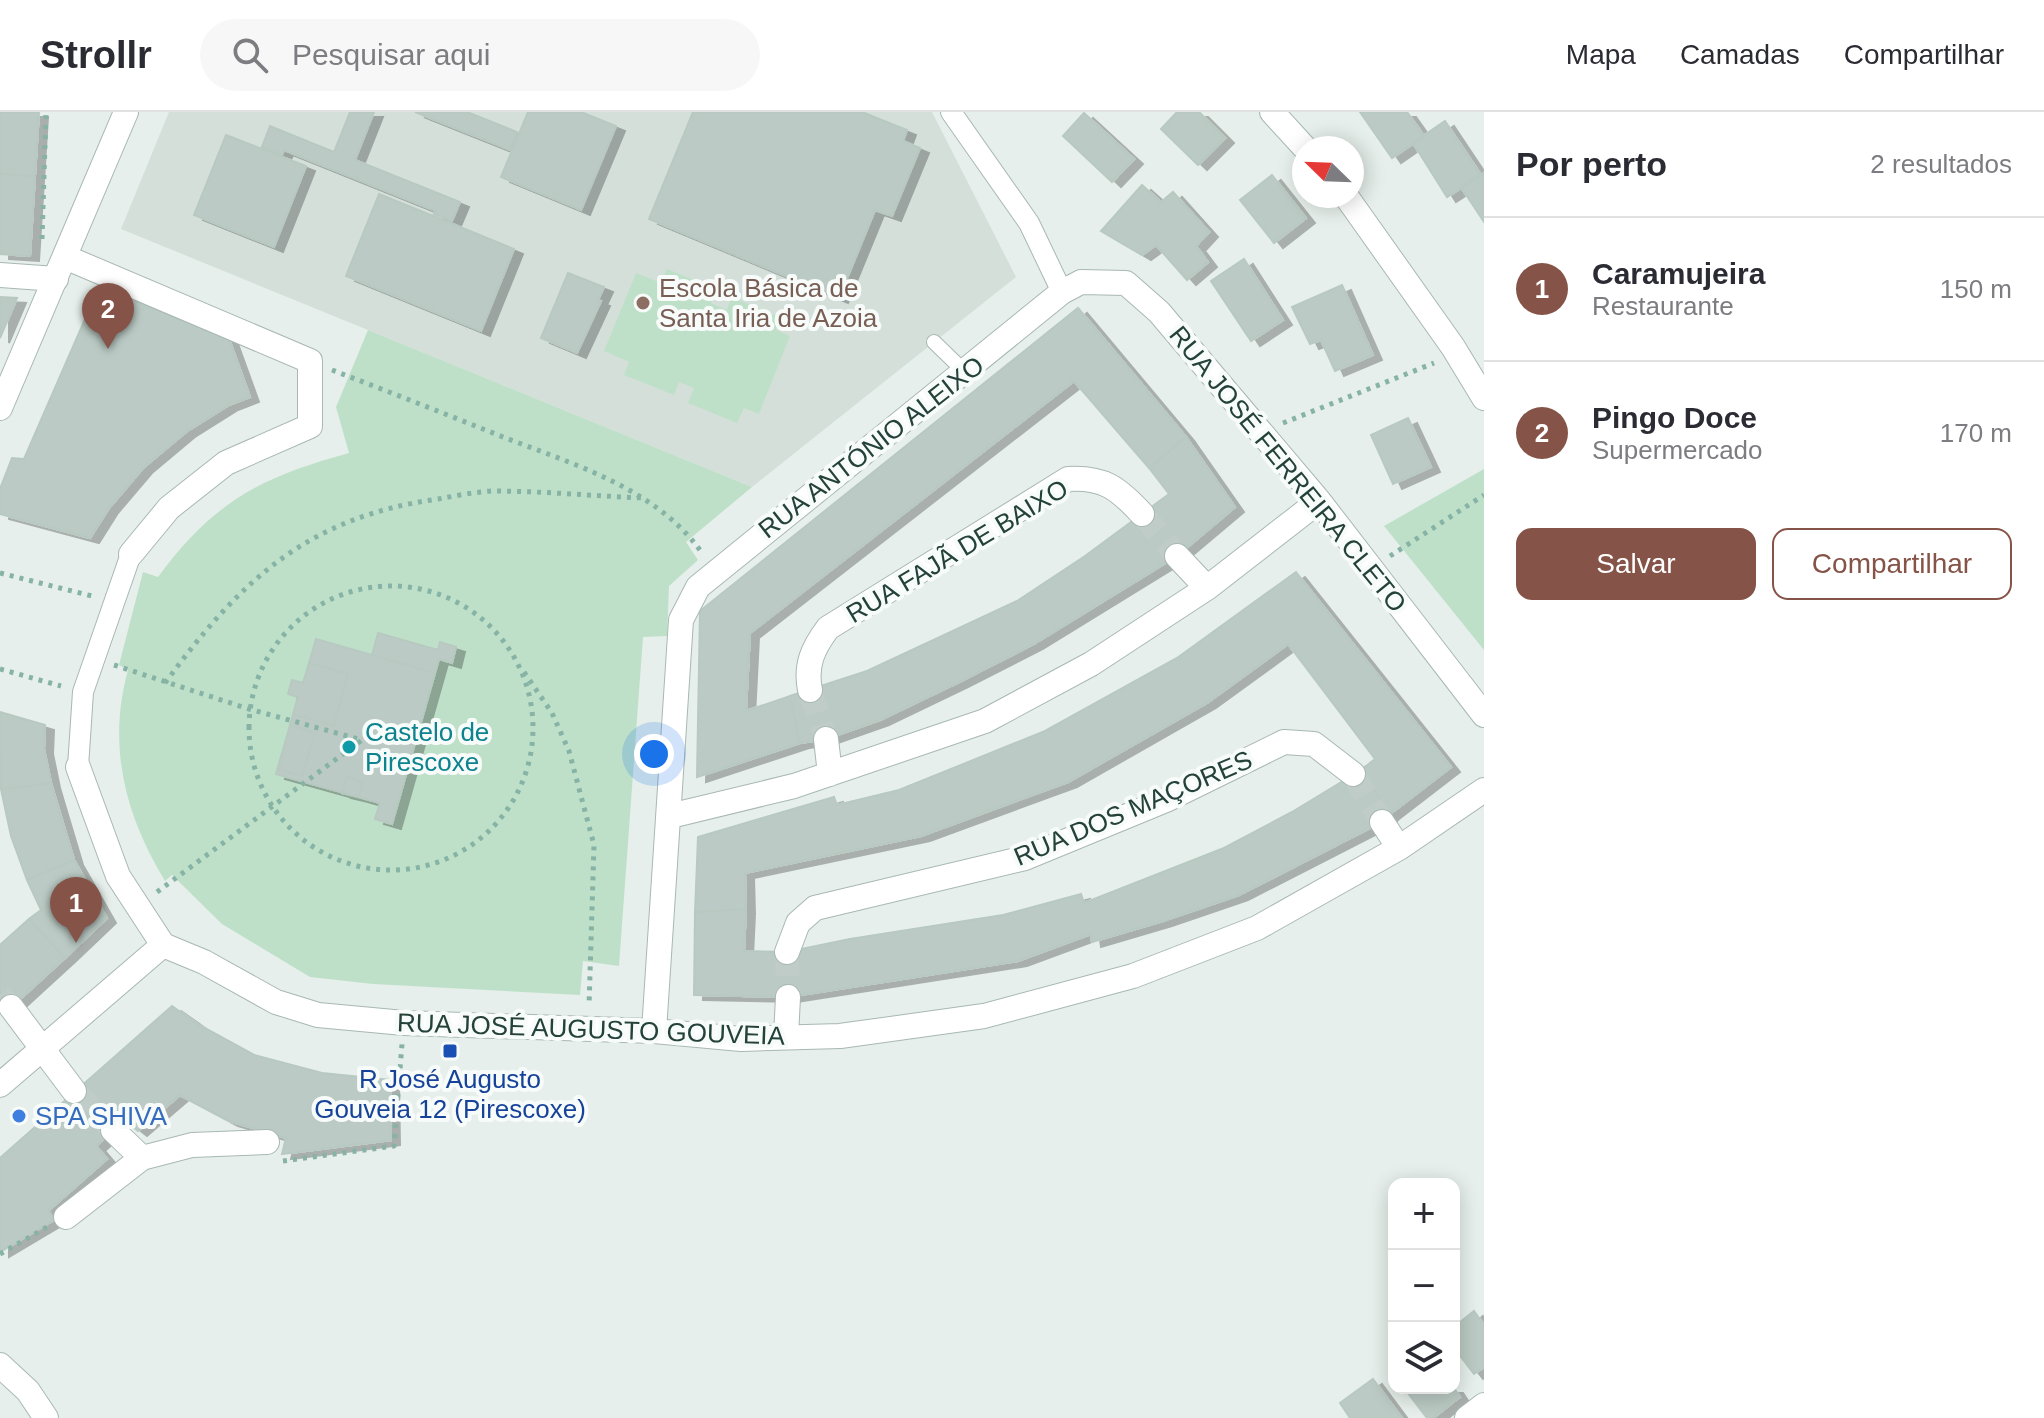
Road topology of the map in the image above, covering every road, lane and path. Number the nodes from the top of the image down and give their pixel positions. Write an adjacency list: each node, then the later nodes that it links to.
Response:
1 (46, 112): 7 (path)
2 (126, 112): 7 (street)
3 (951, 112): 9 (street)
4 (1272, 112): 5 (street)
5 (1294, 136)
6 (1355, 208): 11 (street)
7 (54, 271): 8 (street); 12 (street); 15 (street)
8 (0, 275)
9 (1062, 292): 13 (street, RUA ANTÓNIO ALEIXO); 16 (street, RUA JOSÉ FERREIRA CLETO)
10 (934, 342): 13 (lane)
11 (1453, 347): 14 (street); 16 (path)
12 (310, 361): 18 (path); 21 (street)
13 (966, 373): 24 (street, RUA ANTÓNIO ALEIXO)
14 (1484, 398)
15 (0, 408)
16 (1261, 432): 19 (street, RUA JOSÉ FERREIRA CLETO)
17 (1484, 495): 23 (path)
18 (644, 498): 24 (path); 31 (path)
19 (1319, 501): 23 (street, RUA JOSÉ FERREIRA CLETO); 26 (street)
20 (1142, 514): 32 (street, RUA FAJÃ DE BAIXO)
21 (131, 554): 27 (street)
22 (1177, 556): 26 (street)
23 (1373, 568): 35 (street, RUA JOSÉ FERREIRA CLETO)
24 (715, 570): 42 (street, RUA ANTÓNIO ALEIXO)
25 (0, 573): 27 (path)
26 (1207, 588): 38 (street)
27 (114, 602): 28 (street)
28 (94, 658): 31 (path); 33 (street)
29 (519, 664): 34 (path); 41 (path); 51 (path)
30 (0, 669): 33 (path)
31 (165, 683): 34 (path)
32 (810, 690)
33 (83, 692): 37 (street)
34 (249, 709): 41 (path); 41 (path)
35 (1484, 715)
36 (826, 739): 38 (street)
37 (78, 767): 45 (street)
38 (830, 774): 42 (street)
39 (1353, 774): 47 (street, RUA DOS MAÇORES)
40 (1484, 790): 44 (street, RUA JOSÉ AUGUSTO GOUVEIA)
41 (273, 809): 45 (path)
42 (670, 816): 52 (street)
43 (1382, 822): 44 (street)
44 (1399, 848): 53 (street, RUA JOSÉ AUGUSTO GOUVEIA)
45 (137, 907): 46 (street)
46 (163, 945): 50 (street, RUA JOSÉ AUGUSTO GOUVEIA); 54 (street)
47 (787, 952)
48 (788, 997): 53 (street)
49 (6, 1012): 54 (street)
50 (404, 1023): 51 (street, RUA JOSÉ AUGUSTO GOUVEIA); 58 (path)
51 (588, 1031): 52 (street, RUA JOSÉ AUGUSTO GOUVEIA)
52 (654, 1031): 53 (street, RUA JOSÉ AUGUSTO GOUVEIA)
53 (786, 1037)
54 (34, 1041): 55 (street); 56 (street)
55 (0, 1085)
56 (74, 1091)
57 (113, 1130): 59 (street)
58 (267, 1142): 59 (street)
59 (142, 1158): 60 (street)
60 (66, 1217): 61 (path)
61 (0, 1254)
62 (0, 1365): 64 (street)
63 (1484, 1405): 65 (street)
64 (46, 1418)
65 (1467, 1418)

